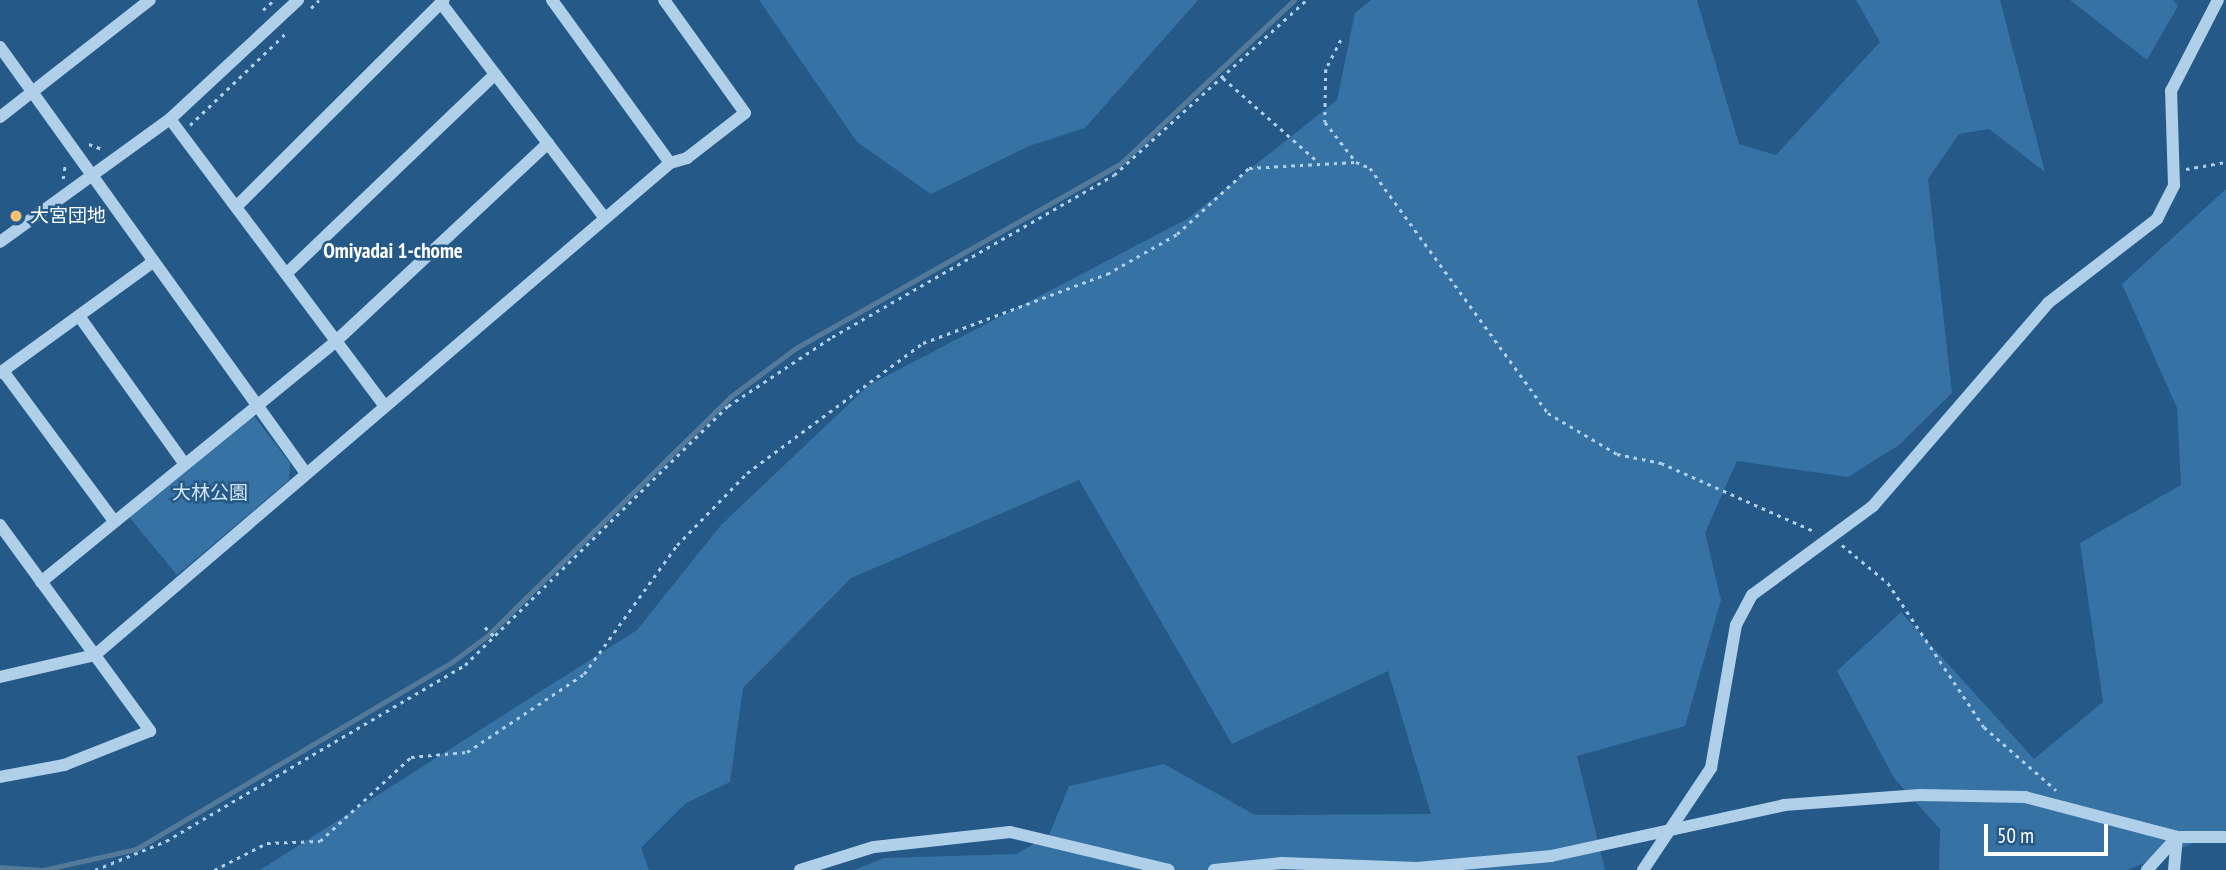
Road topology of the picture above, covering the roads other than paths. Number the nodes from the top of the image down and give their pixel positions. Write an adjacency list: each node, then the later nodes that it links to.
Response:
1 (150, 0): 9 (street)
2 (299, 0): 11 (street)
3 (552, 0): 13 (street)
4 (664, 0): 13 (street)
5 (2218, 0): 33 (street)
6 (442, 2): 8 (street); 15 (street)
7 (0, 47): 9 (street)
8 (495, 74): 12 (street); 19 (street)
9 (33, 92): 10 (street); 14 (street)
10 (0, 117)
11 (170, 119): 14 (street); 15 (street)
12 (548, 143): 16 (street); 21 (street)
13 (670, 163): 16 (street)
14 (91, 174): 17 (street); 18 (street)
15 (236, 207): 19 (street)
16 (605, 218): 24 (street)
17 (0, 242)
18 (153, 261): 20 (street); 23 (street)
19 (286, 274): 21 (street)
20 (79, 316): 22 (street); 25 (street)
21 (336, 341): 23 (street); 24 (street)
22 (1, 372): 27 (street)
23 (256, 404): 25 (street); 26 (street)
24 (384, 405): 26 (street)
25 (184, 463): 27 (street)
26 (305, 472): 30 (street)
27 (114, 521): 29 (street)
28 (0, 525): 29 (street)
29 (41, 582): 30 (street)
30 (95, 655): 31 (street); 32 (street)
31 (0, 677)
32 (0, 777)
33 (1672, 827): 34 (street); 38 (street); 39 (street)
34 (2177, 837): 35 (street); 40 (street); 41 (street)
35 (2226, 837)
36 (800, 870): 37 (street)
37 (1169, 870)
38 (1214, 870)
39 (1643, 870)
40 (2147, 870)
41 (2174, 870)

